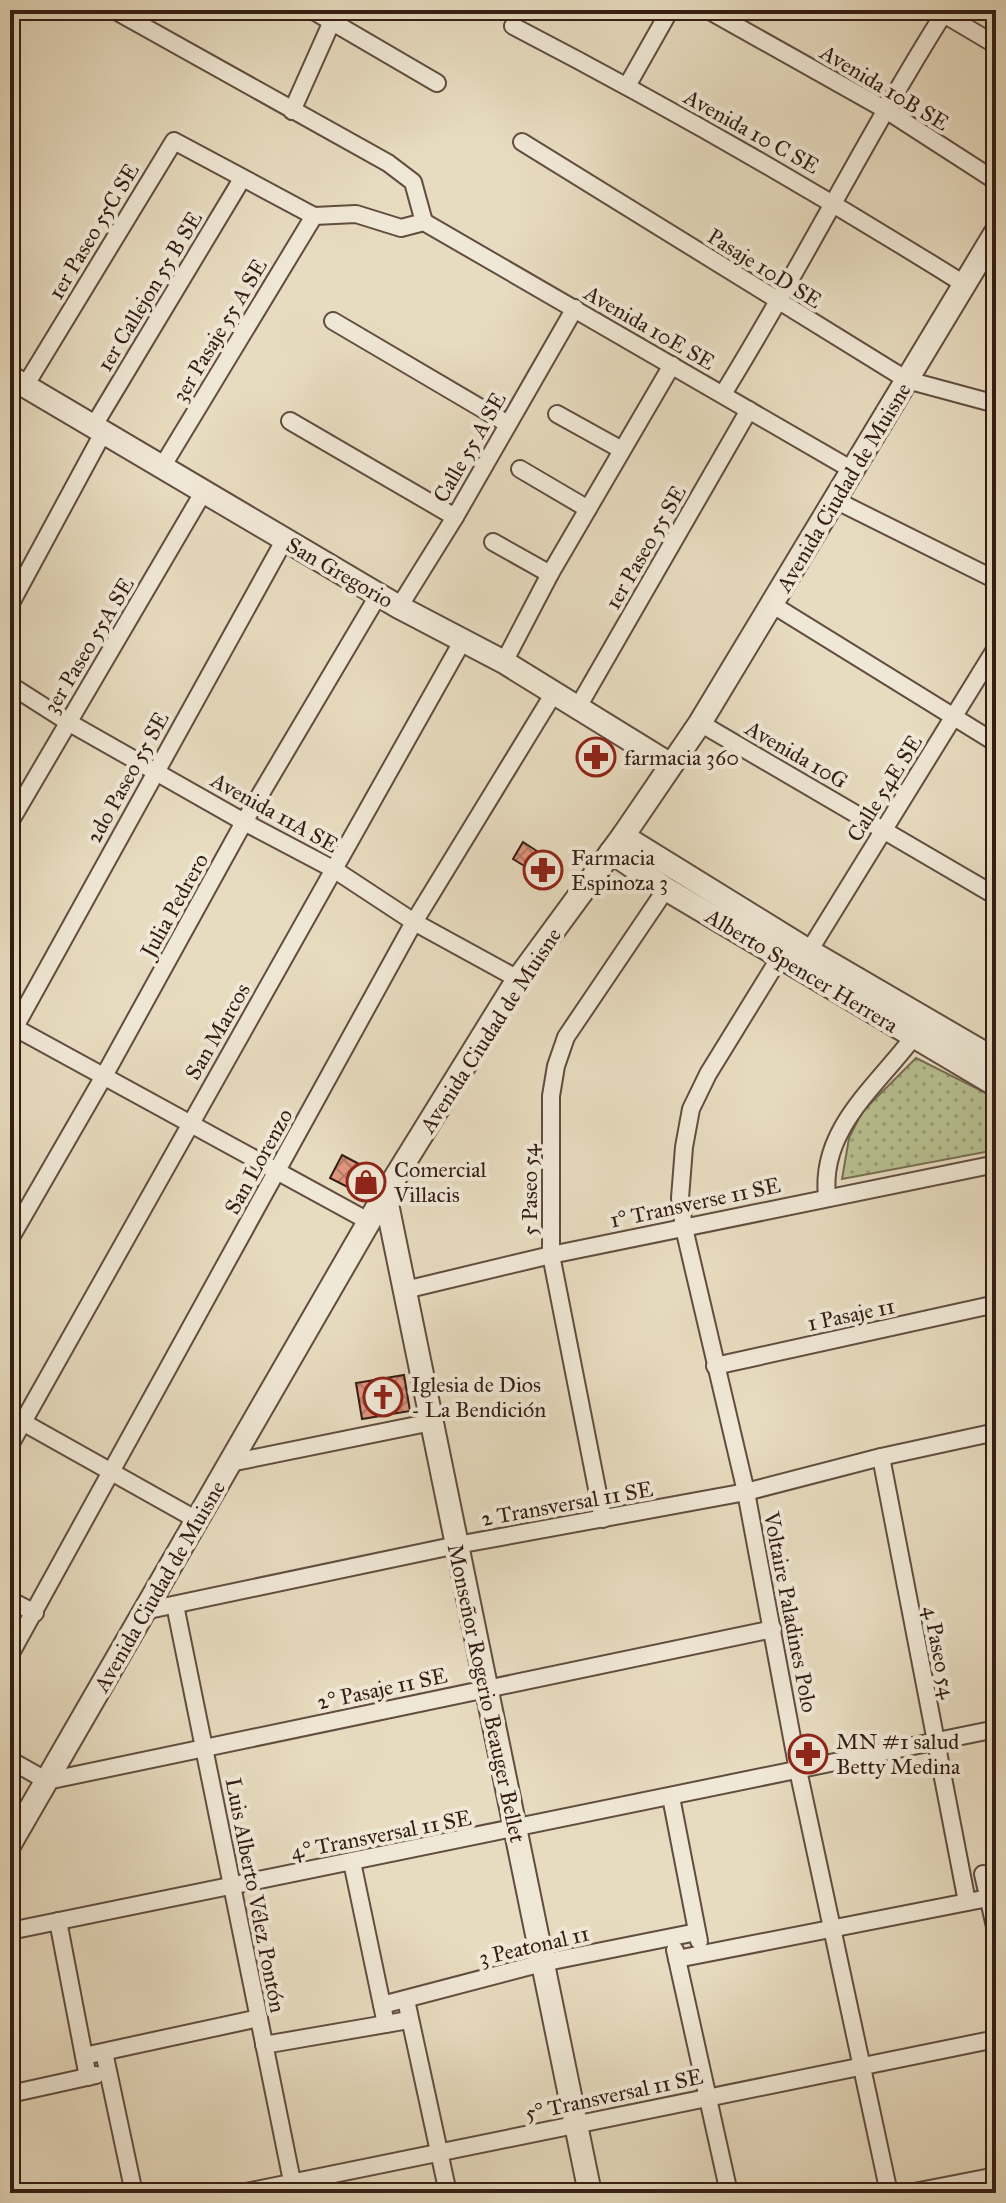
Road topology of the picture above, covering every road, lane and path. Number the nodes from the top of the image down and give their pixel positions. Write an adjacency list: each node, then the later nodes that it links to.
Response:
1 (312, 10): 6 (street)
2 (670, 10): 10 (street)
3 (708, 10): 11 (street, Avenida 10B SE)
4 (120, 11): 12 (street)
5 (942, 11): 8 (street); 11 (street)
6 (334, 16): 9 (street); 12 (street)
7 (513, 26): 10 (street, Avenida 10 C SE)
8 (996, 45)
9 (437, 83)
10 (627, 86): 16 (street, Avenida 10 C SE)
11 (886, 110): 15 (street, Avenida 10B SE); 16 (street)
12 (292, 111): 18 (street)
13 (522, 142): 21 (street, Pasaje 10D SE)
14 (242, 179): 17 (street); 26 (street, 1er Paseo 55C SE); 33 (street, 1er Callejon 55 B SE)
15 (996, 181)
16 (835, 203): 20 (street, Avenida 10 C SE); 21 (street)
17 (314, 216): 18 (street); 35 (street, 3er Pasaje 55 A SE)
18 (424, 222): 22 (street, Avenida 10E SE)
19 (996, 232): 20 (street, Avenida Ciudad de Muisne)
20 (964, 284): 25 (street, Avenida Ciudad de Muisne)
21 (779, 303): 25 (street, Pasaje 10D SE); 27 (street)
22 (575, 308): 24 (street, Avenida 10E SE); 32 (street, Calle 55 A SE)
23 (333, 321): 32 (street)
24 (672, 365): 27 (street, Avenida 10E SE); 34 (street)
25 (907, 380): 28 (street, Pasaje 10D SE); 37 (street, Avenida Ciudad de Muisne)
26 (15, 384): 33 (street, San Gregorio)
27 (723, 394): 29 (street, Avenida 10E SE)
28 (996, 404)
29 (749, 410): 37 (street, Avenida 10E SE); 55 (street, 1er Paseo 55 SE)
30 (557, 414): 34 (street)
31 (290, 421): 41 (street)
32 (508, 424): 41 (street, Calle 55 A SE)
33 (98, 430): 35 (street, San Gregorio); 47 (street, 1er Callejon 55 B SE)
34 (622, 450): 40 (street)
35 (162, 467): 38 (street, San Gregorio)
36 (520, 469): 40 (street)
37 (854, 471): 39 (street, Avenida Ciudad de Muisne)
38 (204, 491): 42 (street, San Gregorio); 57 (street, 3er Paseo 55A SE)
39 (835, 500): 45 (street); 48 (street, Avenida Ciudad de Muisne)
40 (588, 509): 44 (street)
41 (455, 517): 49 (street, Calle 55 A SE)
42 (285, 539): 46 (street, San Gregorio); 61 (street, 2do Paseo 55 SE)
43 (493, 542): 44 (street)
44 (550, 574): 52 (street)
45 (996, 580)
46 (379, 594): 49 (street, San Gregorio); 63 (street, Julia Pedrero)
47 (10, 605)
48 (773, 605): 56 (street); 58 (street, Avenida Ciudad de Muisne)
49 (399, 607): 50 (street, San Gregorio)
50 (463, 640): 52 (street, San Gregorio); 66 (street, San Marcos)
51 (996, 648): 56 (street, Calle 54E SE)
52 (504, 662): 54 (street, San Gregorio)
53 (10, 685): 57 (street, Avenida 11A SE)
54 (554, 693): 55 (street, San Gregorio); 69 (street, San Lorenzo)
55 (578, 707): 60 (street, San Gregorio)
56 (954, 717): 59 (street); 64 (street, Calle 54E SE)
57 (68, 722): 61 (street, Avenida 11A SE); 62 (street, 3er Paseo 55A SE)
58 (700, 723): 60 (street, Avenida Ciudad de Muisne); 64 (street, Avenida 10G)
59 (996, 743)
60 (671, 765): 65 (street, Avenida Ciudad de Muisne)
61 (156, 770): 63 (street, Avenida 11A SE); 73 (street, 2do Paseo 55 SE)
62 (10, 822)
63 (244, 822): 66 (street, Avenida 11A SE); 76 (street, Julia Pedrero)
64 (884, 830): 68 (street, Avenida 10G); 70 (street, Calle 54E SE)
65 (617, 844): 67 (street, Alberto Spencer Herrera); 70 (street, Alberto Spencer Herrera); 72 (street, Avenida Ciudad de Muisne)
66 (335, 870): 69 (street, Avenida 11A SE); 78 (street, San Marcos)
67 (666, 889): 71 (street, Alberto Spencer Herrera); 86 (street, 5 Paseo 54)
68 (996, 896)
69 (414, 922): 72 (street, Avenida 11A SE); 80 (street, San Lorenzo)
70 (809, 951): 75 (street, Alberto Spencer Herrera)
71 (780, 957): 77 (street, Alberto Spencer Herrera); 84 (street, Voltaire Paladines Polo)
72 (518, 979): 81 (street, Avenida Ciudad de Muisne)
73 (12, 1029): 76 (street)
74 (908, 1044): 82 (street)
75 (996, 1060)
76 (104, 1076): 78 (street); 85 (street, Julia Pedrero)
77 (996, 1085)
78 (189, 1123): 80 (street); 90 (street, San Marcos)
79 (996, 1164): 82 (street, 1° Transverse 11 SE)
80 (277, 1171): 83 (street); 96 (street, San Lorenzo)
81 (385, 1194): 83 (street, Avenida Ciudad de Muisne); 87 (street, Monseñor Rogerio Beauger Bellet)
82 (827, 1196): 84 (street, 1° Transverse 11 SE)
83 (370, 1222): 95 (street, Avenida Ciudad de Muisne)
84 (684, 1228): 86 (street, 1° Transverse 11 SE); 89 (street, Voltaire Paladines Polo)
85 (10, 1239)
86 (551, 1255): 87 (street, 1° Transverse 11 SE); 98 (street, 5 Paseo 54)
87 (405, 1290): 91 (street, Monseñor Rogerio Beauger Bellet)
88 (996, 1304): 89 (street, 1 Pasaje 11)
89 (715, 1366): 97 (street, Voltaire Paladines Polo)
90 (17, 1418): 93 (street, San Marcos); 96 (street)
91 (432, 1422): 95 (street); 100 (street, Monseñor Rogerio Beauger Bellet)
92 (996, 1432): 94 (street, 2 Transversal 11 SE)
93 (10, 1445)
94 (881, 1457): 97 (street, 2 Transversal 11 SE); 109 (street, 4 Paseo 54)
95 (230, 1463): 99 (street, Avenida Ciudad de Muisne)
96 (112, 1472): 99 (street); 104 (street, San Lorenzo)
97 (746, 1492): 98 (street, 2 Transversal 11 SE); 105 (street, Voltaire Paladines Polo)
98 (603, 1519): 100 (street, 2 Transversal 11 SE)
99 (197, 1520): 103 (street, Avenida Ciudad de Muisne)
100 (457, 1545): 102 (street, 2 Transversal 11 SE); 107 (street, Monseñor Rogerio Beauger Bellet)
101 (10, 1600): 104 (street)
102 (175, 1605): 103 (street, 2 Transversal 11 SE); 110 (street, Luis Alberto Vélez Pontón)
103 (144, 1611): 113 (street, Avenida Ciudad de Muisne)
104 (35, 1613): 106 (street, San Lorenzo)
105 (773, 1629): 107 (street, 2° Pasaje 11 SE); 112 (street, Voltaire Paladines Polo)
106 (10, 1655)
107 (487, 1688): 110 (street, 2° Pasaje 11 SE); 115 (street, Monseñor Rogerio Beauger Bellet)
108 (996, 1729): 109 (street, 4° Transversal 11 SE)
109 (934, 1742): 112 (street, 4° Transversal 11 SE); 119 (street, 4 Paseo 54)
110 (204, 1750): 113 (street, 2° Pasaje 11 SE); 120 (street, Luis Alberto Vélez Pontón)
111 (10, 1760): 113 (street)
112 (798, 1770): 114 (street, 4° Transversal 11 SE); 124 (street, Voltaire Paladines Polo)
113 (47, 1781): 116 (street, Avenida Ciudad de Muisne)
114 (671, 1797): 115 (street, 4° Transversal 11 SE); 127 (street)
115 (515, 1829): 117 (street, 4° Transversal 11 SE); 131 (street, Monseñor Rogerio Beauger Bellet)
116 (10, 1844)
117 (352, 1862): 120 (street, 4° Transversal 11 SE); 133 (street)
118 (990, 1872): 119 (street); 121 (street)
119 (961, 1879): 122 (street, 4 Paseo 54)
120 (232, 1886): 123 (street, 4° Transversal 11 SE); 134 (street, Luis Alberto Vélez Pontón)
121 (988, 1898): 122 (street); 126 (street)
122 (967, 1902): 124 (street)
123 (58, 1921): 125 (street, 4° Transversal 11 SE); 140 (street)
124 (832, 1930): 129 (street); 141 (street, Voltaire Paladines Polo)
125 (10, 1931)
126 (996, 1931)
127 (697, 1932): 128 (street, 3 Peatonal 11); 129 (street)
128 (672, 1937): 130 (street); 131 (street, 3 Peatonal 11)
129 (701, 1954): 130 (street)
130 (677, 1959): 145 (street)
131 (542, 1963): 132 (street, 3 Peatonal 11); 146 (street, Monseñor Rogerio Beauger Bellet)
132 (406, 2000): 133 (street, 3 Peatonal 11); 135 (street)
133 (382, 2005): 136 (street)
134 (259, 2018): 138 (street, Luis Alberto Vélez Pontón); 139 (street)
135 (409, 2020): 136 (street); 147 (street)
136 (386, 2024): 138 (street)
137 (996, 2039): 141 (street, 5° Transversal 11 SE)
138 (264, 2045): 149 (street, Luis Alberto Vélez Pontón)
139 (104, 2052): 140 (street); 142 (street)
140 (84, 2056): 143 (street)
141 (860, 2067): 145 (street, 5° Transversal 11 SE); 155 (street, Voltaire Paladines Polo)
142 (109, 2073): 143 (street); 150 (street)
143 (88, 2077): 144 (street)
144 (10, 2094)
145 (707, 2098): 146 (street, 5° Transversal 11 SE); 154 (street)
146 (576, 2125): 147 (street, 5° Transversal 11 SE); 153 (street, Monseñor Rogerio Beauger Bellet)
147 (439, 2153): 149 (street, 5° Transversal 11 SE); 152 (street)
148 (996, 2176): 156 (street)
149 (293, 2188): 151 (street, 5° Transversal 11 SE)
150 (134, 2193)
151 (241, 2193)
152 (448, 2193)
153 (590, 2193)
154 (729, 2193)
155 (889, 2193)
156 (909, 2193)

